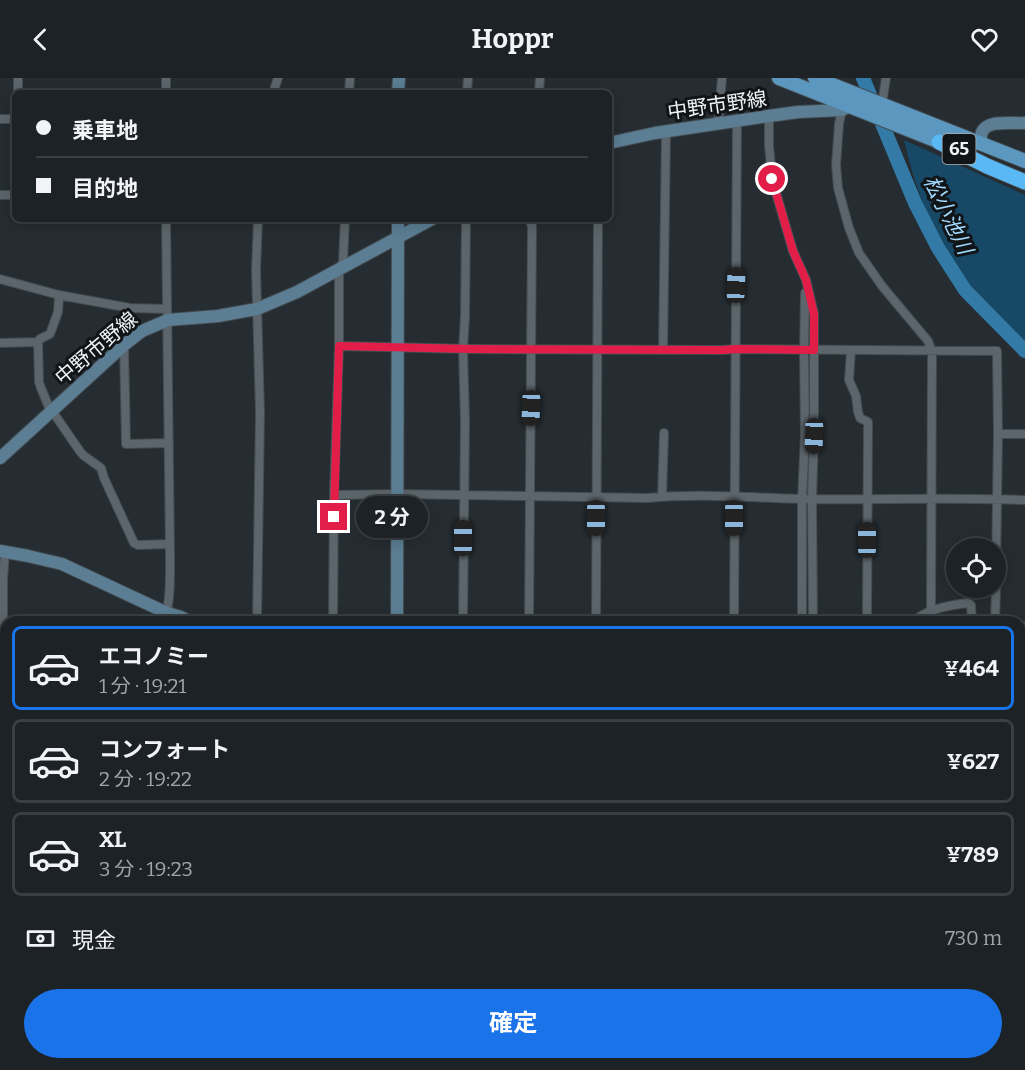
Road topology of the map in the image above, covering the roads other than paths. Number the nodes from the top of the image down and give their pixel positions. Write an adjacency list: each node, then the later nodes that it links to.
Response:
1 (722, 78): 11 (street)
2 (779, 78): 7 (main road, 65)
3 (815, 78): 5 (main road, 65)
4 (886, 78): 6 (street)
5 (863, 97): 6 (main road, 65); 7 (main road)
6 (877, 107): 7 (main road, 65); 14 (main road, 65); 15 (main road, 65)
7 (846, 108): 8 (main road, 中野市野線); 45 (street)
8 (769, 116): 9 (main road, 中野市野線); 43 (street)
9 (737, 121): 11 (main road, 中野市野線); 41 (street)
10 (1025, 123): 15 (main road)
11 (718, 124): 12 (main road, 中野市野線)
12 (666, 132): 13 (main road, 中野市野線); 42 (street)
13 (612, 142)
14 (939, 142): 17 (main road, 65); 18 (highway)
15 (980, 142): 16 (main road, 65)
16 (1025, 161)
17 (1025, 174)
18 (1025, 182)
19 (166, 222): 32 (street)
20 (258, 222): 31 (street)
21 (345, 222): 28 (street)
22 (398, 222): 27 (main road)
23 (426, 222): 27 (main road, 中野市野線)
24 (466, 222): 38 (street)
25 (531, 222): 39 (street)
26 (598, 222): 40 (street)
27 (398, 237): 28 (main road, 中野市野線); 37 (main road)
28 (339, 268): 31 (main road, 中野市野線); 36 (street)
29 (0, 279): 30 (street)
30 (59, 294): 32 (street); 34 (street)
31 (257, 309): 32 (main road, 中野市野線); 73 (street)
32 (167, 314): 35 (main road, 中野市野線); 50 (street)
33 (0, 342): 34 (street)
34 (38, 342): 46 (street)
35 (124, 345): 46 (main road, 中野市野線); 50 (street)
36 (339, 346): 37 (street); 53 (street)
37 (397, 348): 38 (street); 52 (main road)
38 (463, 349): 39 (street); 54 (street)
39 (531, 349): 40 (street); 55 (street)
40 (598, 349): 42 (street); 56 (street)
41 (736, 349): 42 (street); 43 (street); 58 (street)
42 (663, 350)
43 (809, 350): 44 (street); 61 (street); 62 (street)
44 (851, 350): 45 (street); 59 (street)
45 (932, 351): 48 (street); 60 (street)
46 (53, 410): 51 (main road, 中野市野線); 66 (street)
47 (664, 433): 57 (street)
48 (998, 434): 49 (street); 63 (street)
49 (1025, 434)
50 (169, 443): 66 (street)
51 (0, 459)
52 (397, 494): 53 (street); 54 (street); 75 (main road)
53 (334, 495): 74 (street)
54 (463, 495): 55 (street); 76 (street)
55 (531, 496): 56 (street); 77 (street)
56 (596, 496): 57 (street); 78 (street)
57 (662, 497): 58 (street)
58 (734, 497): 61 (street); 79 (street)
59 (867, 498): 60 (street); 62 (street); 82 (street)
60 (932, 498): 63 (street); 69 (street)
61 (802, 499): 62 (street); 80 (street)
62 (812, 499): 81 (street)
63 (997, 499): 64 (street); 65 (street)
64 (1025, 500)
65 (996, 538)
66 (170, 544): 72 (street)
67 (3, 551): 70 (street); 71 (main road)
68 (996, 598): 85 (street)
69 (931, 610): 83 (street); 84 (street)
70 (3, 616)
71 (162, 616)
72 (166, 616)
73 (257, 616)
74 (333, 616)
75 (397, 616)
76 (463, 616)
77 (529, 616)
78 (596, 616)
79 (734, 616)
80 (802, 616)
81 (813, 616)
82 (867, 616)
83 (921, 616)
84 (972, 616)
85 (995, 616)

